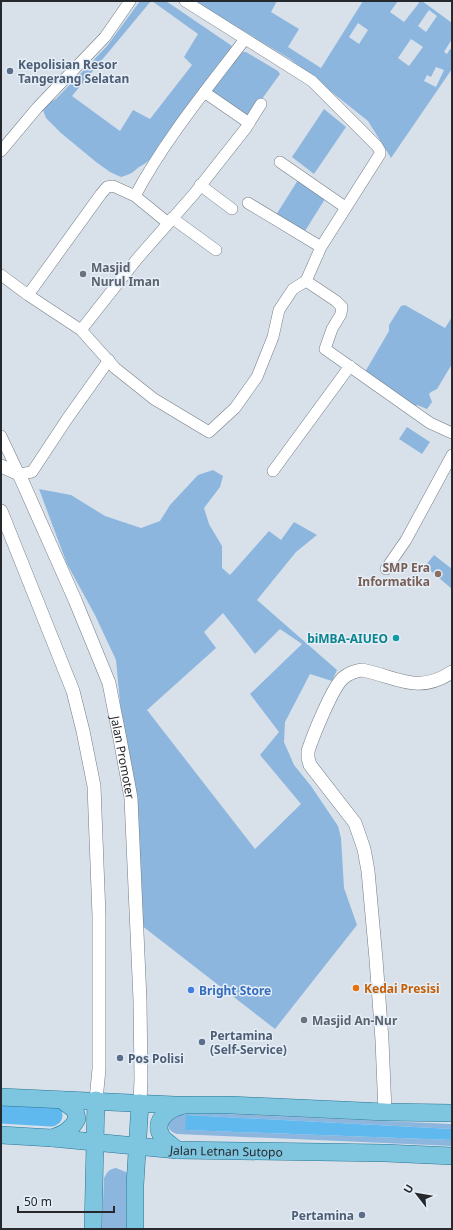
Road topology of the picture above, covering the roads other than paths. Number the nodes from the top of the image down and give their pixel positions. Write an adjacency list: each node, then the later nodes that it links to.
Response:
1 (130, 1): 7 (street)
2 (185, 1): 3 (street)
3 (245, 40): 4 (street); 12 (street)
4 (204, 92): 6 (street); 10 (street)
5 (261, 104): 6 (street)
6 (249, 122): 9 (street)
7 (1, 151)
8 (280, 162): 12 (street)
9 (200, 185): 13 (street); 14 (street)
10 (135, 196): 14 (street); 19 (street)
11 (248, 203): 15 (street)
12 (345, 207): 15 (street)
13 (232, 209)
14 (170, 220): 16 (street); 20 (street)
15 (321, 247): 18 (street)
16 (216, 250)
17 (1, 275): 19 (street)
18 (306, 281): 21 (street); 22 (street)
19 (28, 295): 20 (street)
20 (81, 330): 21 (street)
21 (109, 360): 28 (street)
22 (350, 366): 23 (street); 27 (street)
23 (452, 433)
24 (1, 436): 28 (street, Jalan Promoter)
25 (452, 455): 30 (street)
26 (1, 466): 28 (street)
27 (272, 472)
28 (18, 474): 35 (street, Jalan Promoter)
29 (1, 510): 34 (street)
30 (386, 569)
31 (452, 672): 37 (street)
32 (1, 1097): 33 (main road)
33 (62, 1100): 34 (main road); 40 (main road)
34 (96, 1100): 35 (main road); 41 (main road)
35 (140, 1103): 36 (main road); 42 (main road)
36 (184, 1105): 37 (main road); 43 (main road)
37 (384, 1112): 38 (main road)
38 (452, 1113)
39 (1, 1135): 40 (main road, Jalan Letnan Sutopo)
40 (52, 1138): 41 (main road, Jalan Letnan Sutopo)
41 (95, 1143): 42 (main road, Jalan Letnan Sutopo); 45 (main road)
42 (137, 1146): 43 (main road, Jalan Letnan Sutopo); 46 (main road)
43 (177, 1150): 44 (main road, Jalan Letnan Sutopo)
44 (452, 1156)
45 (93, 1229)
46 (135, 1229)

